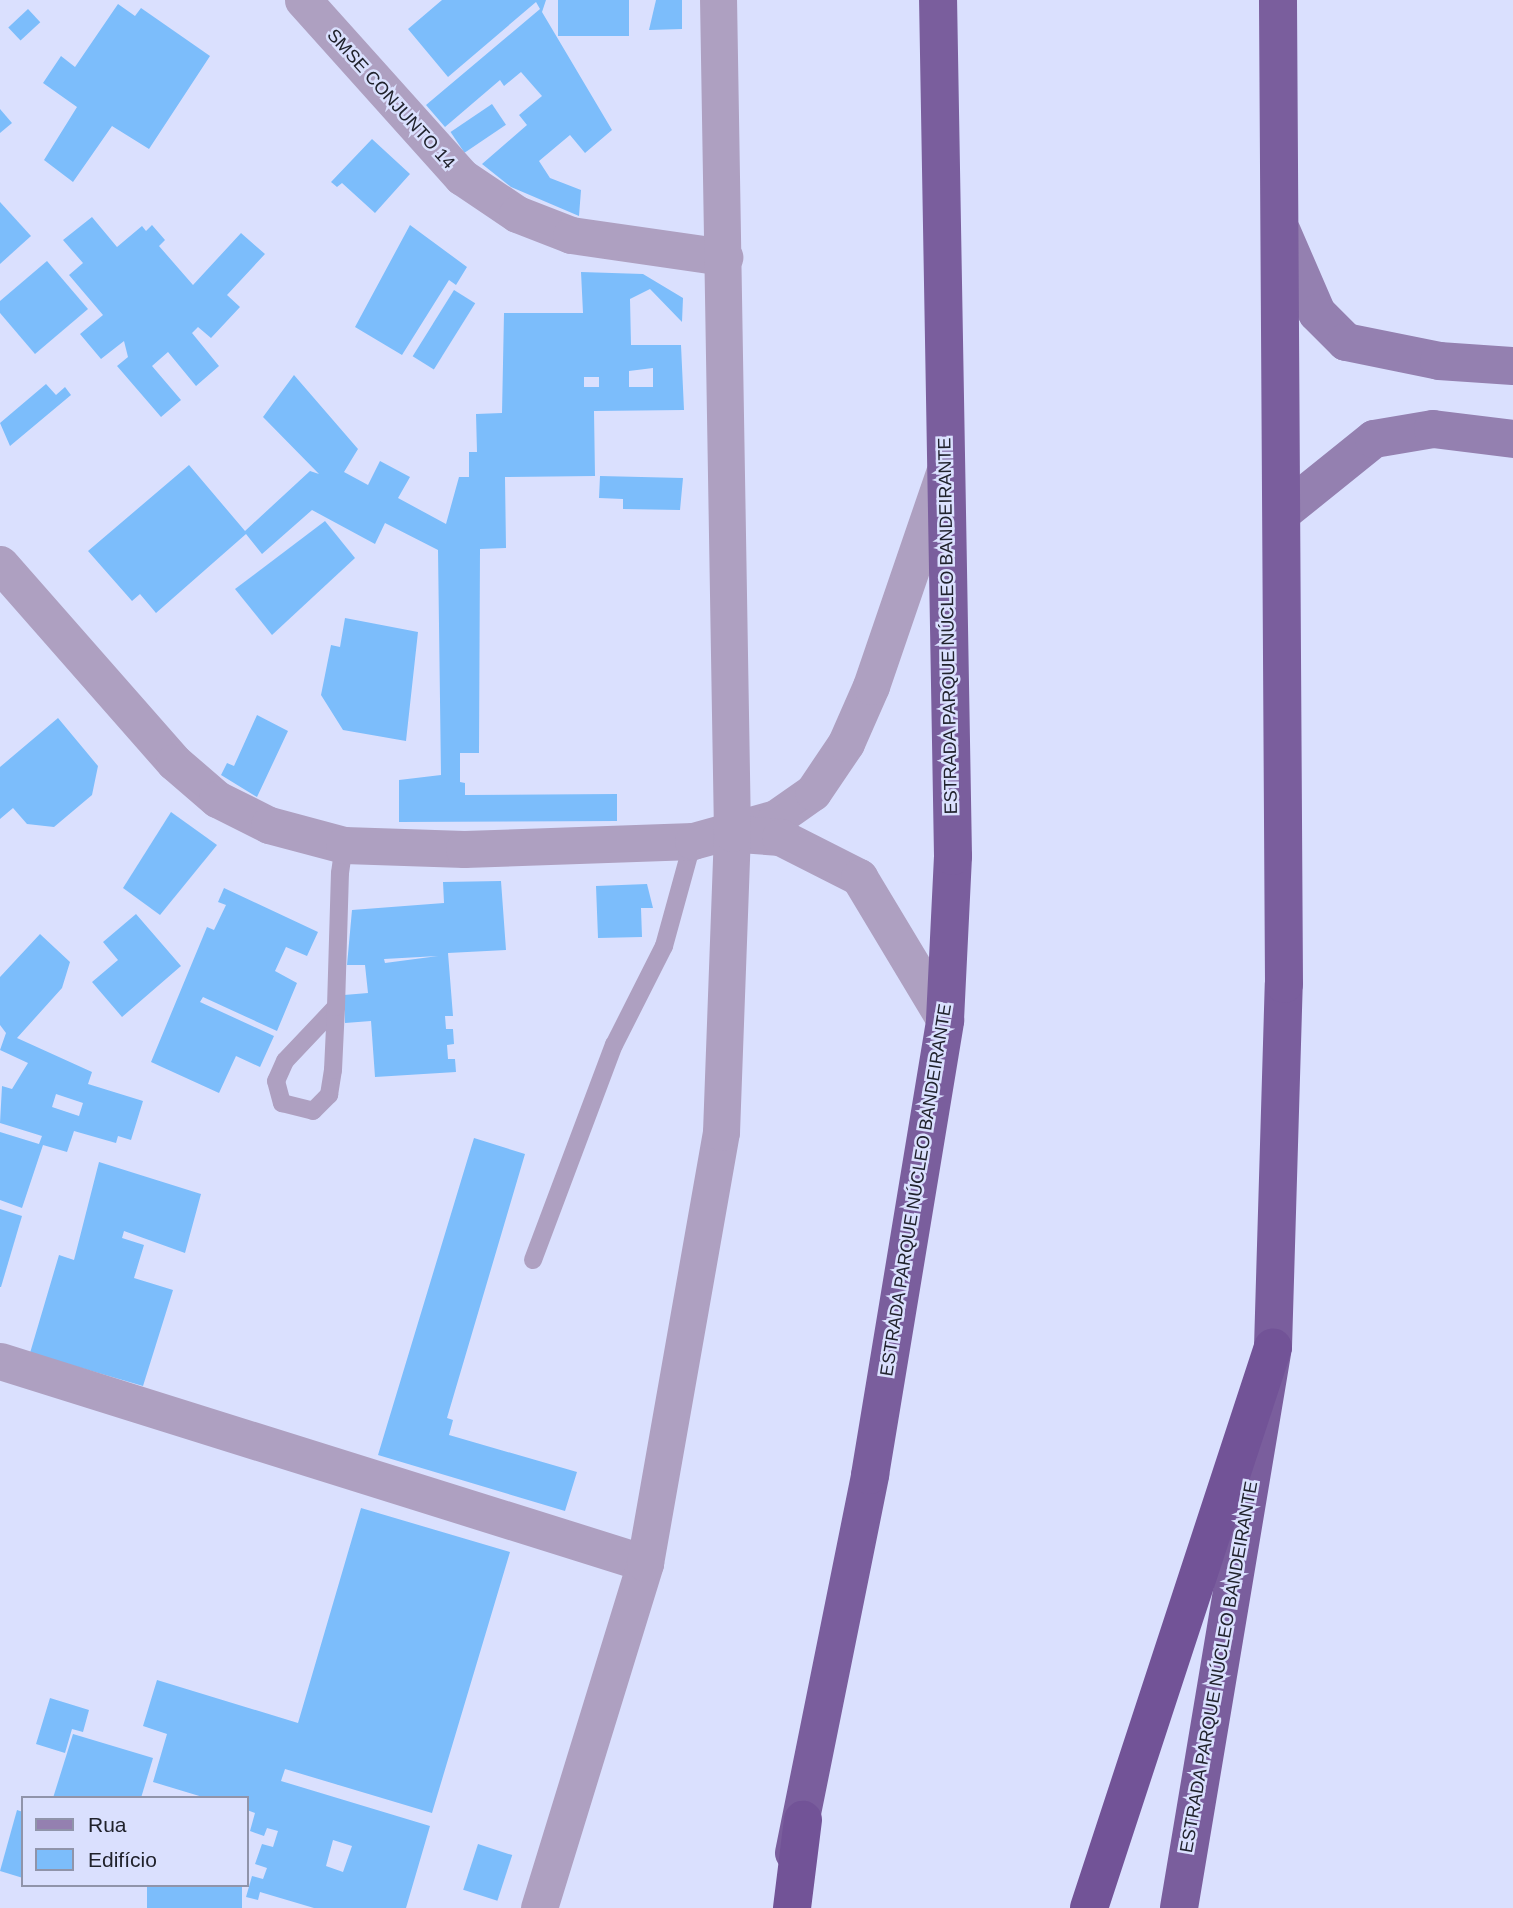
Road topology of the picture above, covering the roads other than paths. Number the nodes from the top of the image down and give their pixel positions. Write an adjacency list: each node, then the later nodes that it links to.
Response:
1 (303, 0): 6 (street, SMSE CONJUNTO 14)
2 (718, 0): 6 (street)
3 (938, 0): 9 (highway, ESTRADA PARQUE NÚCLEO BANDEIRANTE)
4 (1278, 0): 5 (highway, ESTRADA PARQUE NÚCLEO BANDEIRANTE)
5 (1282, 232): 7 (main road); 10 (highway, ESTRADA PARQUE NÚCLEO BANDEIRANTE)
6 (724, 257): 12 (street)
7 (1513, 366)
8 (1513, 439): 10 (main road)
9 (944, 473): 12 (street); 16 (highway, ESTRADA PARQUE NÚCLEO BANDEIRANTE)
10 (1282, 513): 18 (highway, ESTRADA PARQUE NÚCLEO BANDEIRANTE)
11 (0, 564): 14 (street)
12 (732, 833): 13 (street); 16 (street); 20 (street)
13 (693, 841): 14 (street); 17 (lane)
14 (344, 845): 15 (lane)
15 (336, 1007): 15 (lane)
16 (945, 1020): 21 (highway, ESTRADA PARQUE NÚCLEO BANDEIRANTE)
17 (533, 1260)
18 (1273, 1348): 25 (highway); 26 (highway, ESTRADA PARQUE NÚCLEO BANDEIRANTE)
19 (0, 1361): 20 (street)
20 (645, 1563): 22 (street)
21 (803, 1820): 23 (highway, ESTRADA PARQUE NÚCLEO BANDEIRANTE); 24 (highway)
22 (539, 1908)
23 (780, 1908)
24 (792, 1908)
25 (1088, 1908)
26 (1179, 1908)

